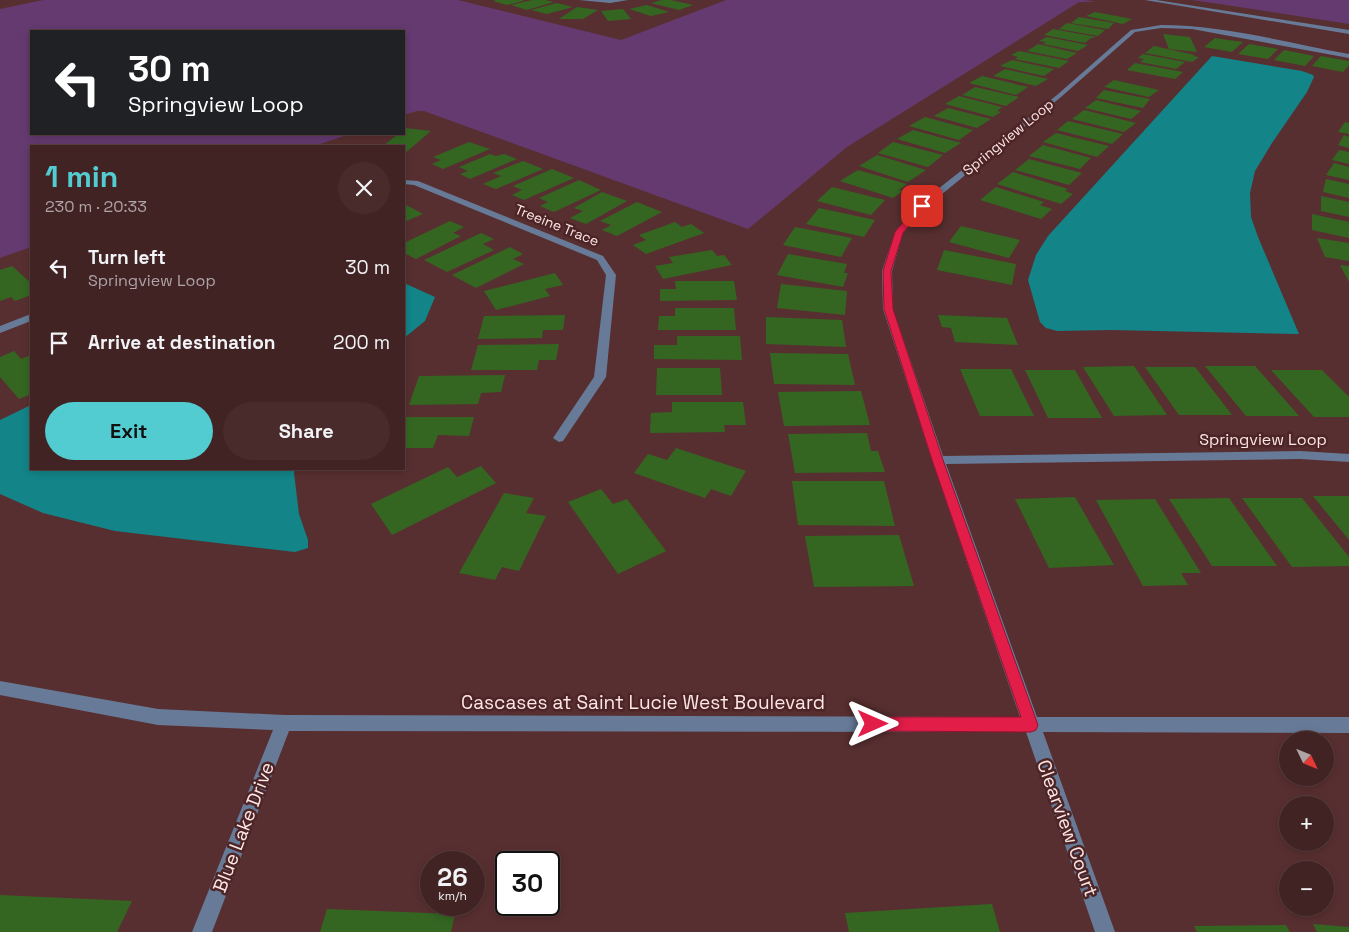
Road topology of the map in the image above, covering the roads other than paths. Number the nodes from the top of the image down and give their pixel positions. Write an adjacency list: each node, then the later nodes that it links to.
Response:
1 (581, 0): 2 (street)
2 (626, 0)
3 (1147, 0): 4 (street)
4 (1349, 32)
5 (1349, 56): 11 (street, Springview Loop)
6 (405, 182): 9 (street, Treeine Trace)
7 (30, 317): 8 (street)
8 (0, 330)
9 (559, 438)
10 (1349, 458): 11 (street, Springview Loop)
11 (938, 460): 14 (street, Springview Loop)
12 (0, 688): 13 (street, Cascases at Saint Lucie West Boulevard)
13 (284, 722): 14 (street, Cascases at Saint Lucie West Boulevard); 16 (street, Blue Lake Drive)
14 (1031, 725): 15 (street, Cascases at Saint Lucie West Boulevard); 17 (street, Clearview Court)
15 (1349, 725)
16 (202, 932)
17 (1105, 932)

